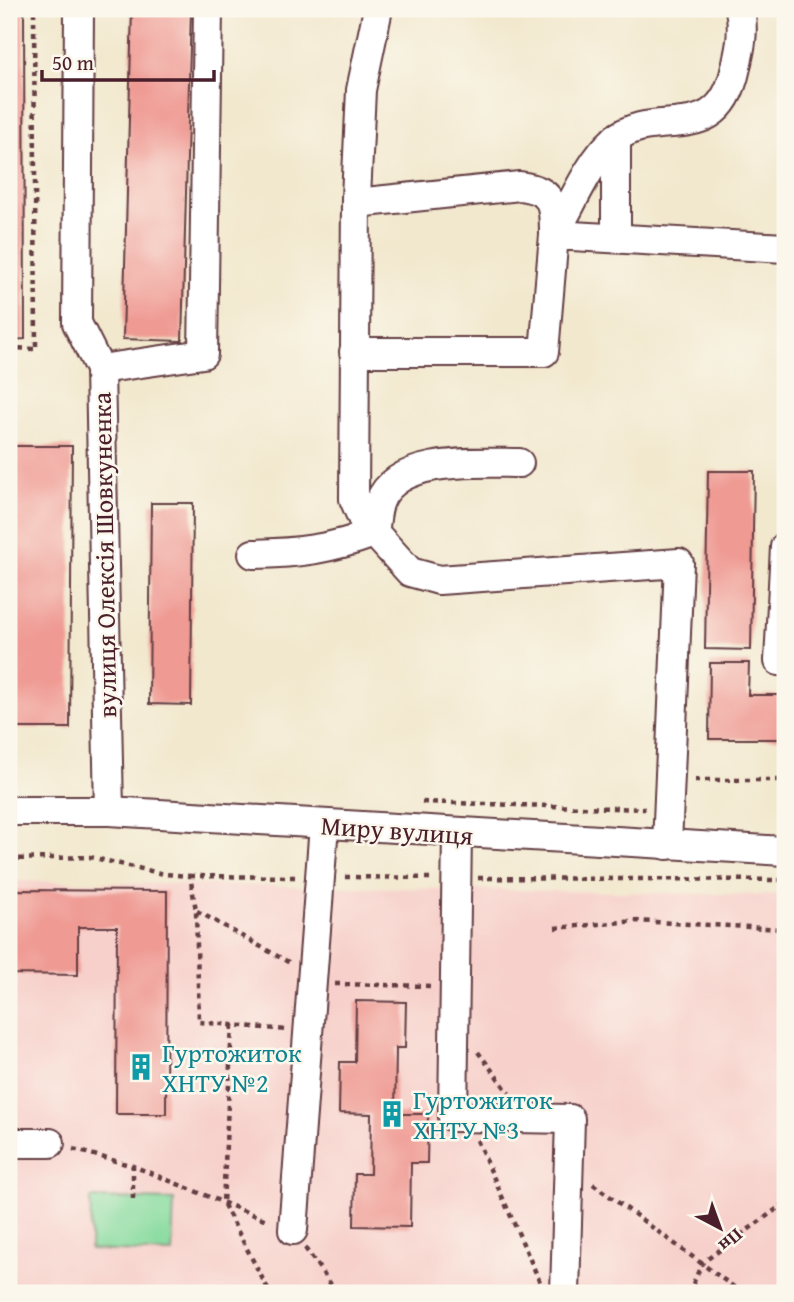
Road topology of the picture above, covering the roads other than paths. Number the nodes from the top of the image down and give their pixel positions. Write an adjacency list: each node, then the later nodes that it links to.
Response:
1 (79, 9): 13 (street)
2 (208, 9): 13 (street, вулиця Олексія Шовкуненка)
3 (378, 9): 8 (street)
4 (740, 9): 5 (street)
5 (616, 138): 6 (street); 10 (street)
6 (580, 191): 7 (street); 9 (street)
7 (543, 192): 8 (street); 9 (street)
8 (356, 203): 12 (street)
9 (554, 235): 10 (street); 12 (street)
10 (616, 238): 11 (street)
11 (785, 248)
12 (354, 352): 15 (street)
13 (100, 369): 20 (street, вулиця Олексія Шовкуненка)
14 (519, 463): 15 (street)
15 (374, 533): 17 (street); 23 (street)
16 (785, 547): 18 (street)
17 (253, 554)
18 (785, 662)
19 (9, 811): 20 (street, Миру вулиця)
20 (109, 811): 21 (street, Миру вулиця)
21 (324, 825): 22 (street, Миру вулиця); 27 (street)
22 (457, 834): 23 (street, Миру вулиця); 28 (street)
23 (667, 845): 24 (street, Миру вулиця)
24 (785, 851)
25 (9, 1143): 26 (street)
26 (50, 1143)
27 (293, 1230)
28 (565, 1293)

